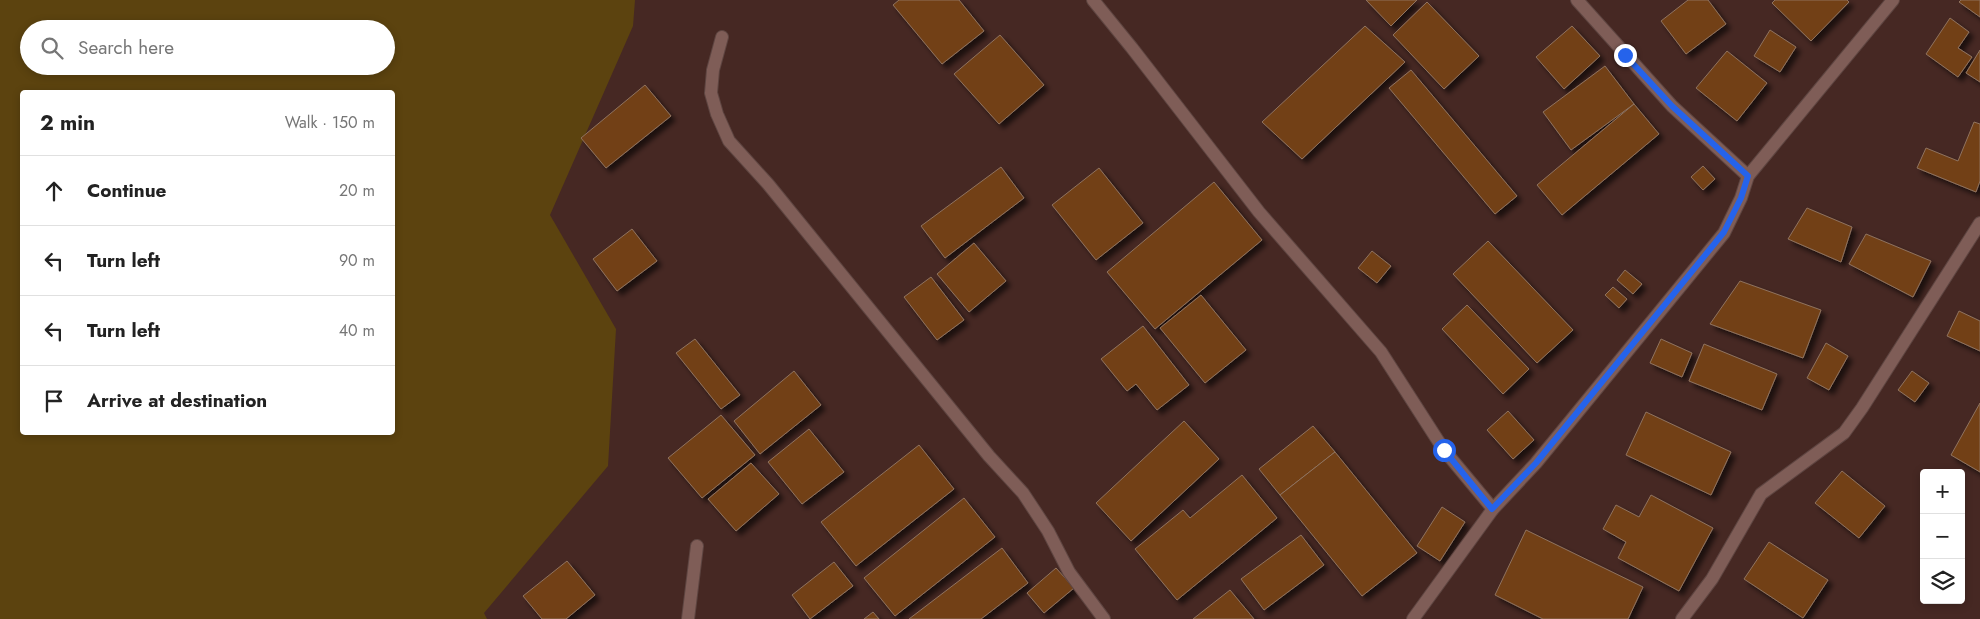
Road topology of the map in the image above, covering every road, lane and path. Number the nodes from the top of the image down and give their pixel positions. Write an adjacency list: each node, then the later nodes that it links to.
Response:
1 (1093, 0): 7 (street)
2 (1577, 0): 5 (street)
3 (1893, 0): 5 (street)
4 (722, 37): 10 (street)
5 (1748, 176): 7 (street)
6 (1980, 223): 12 (street)
7 (1492, 509): 11 (street)
8 (697, 546): 9 (street)
9 (688, 619)
10 (1104, 619)
11 (1413, 619)
12 (1682, 619)

